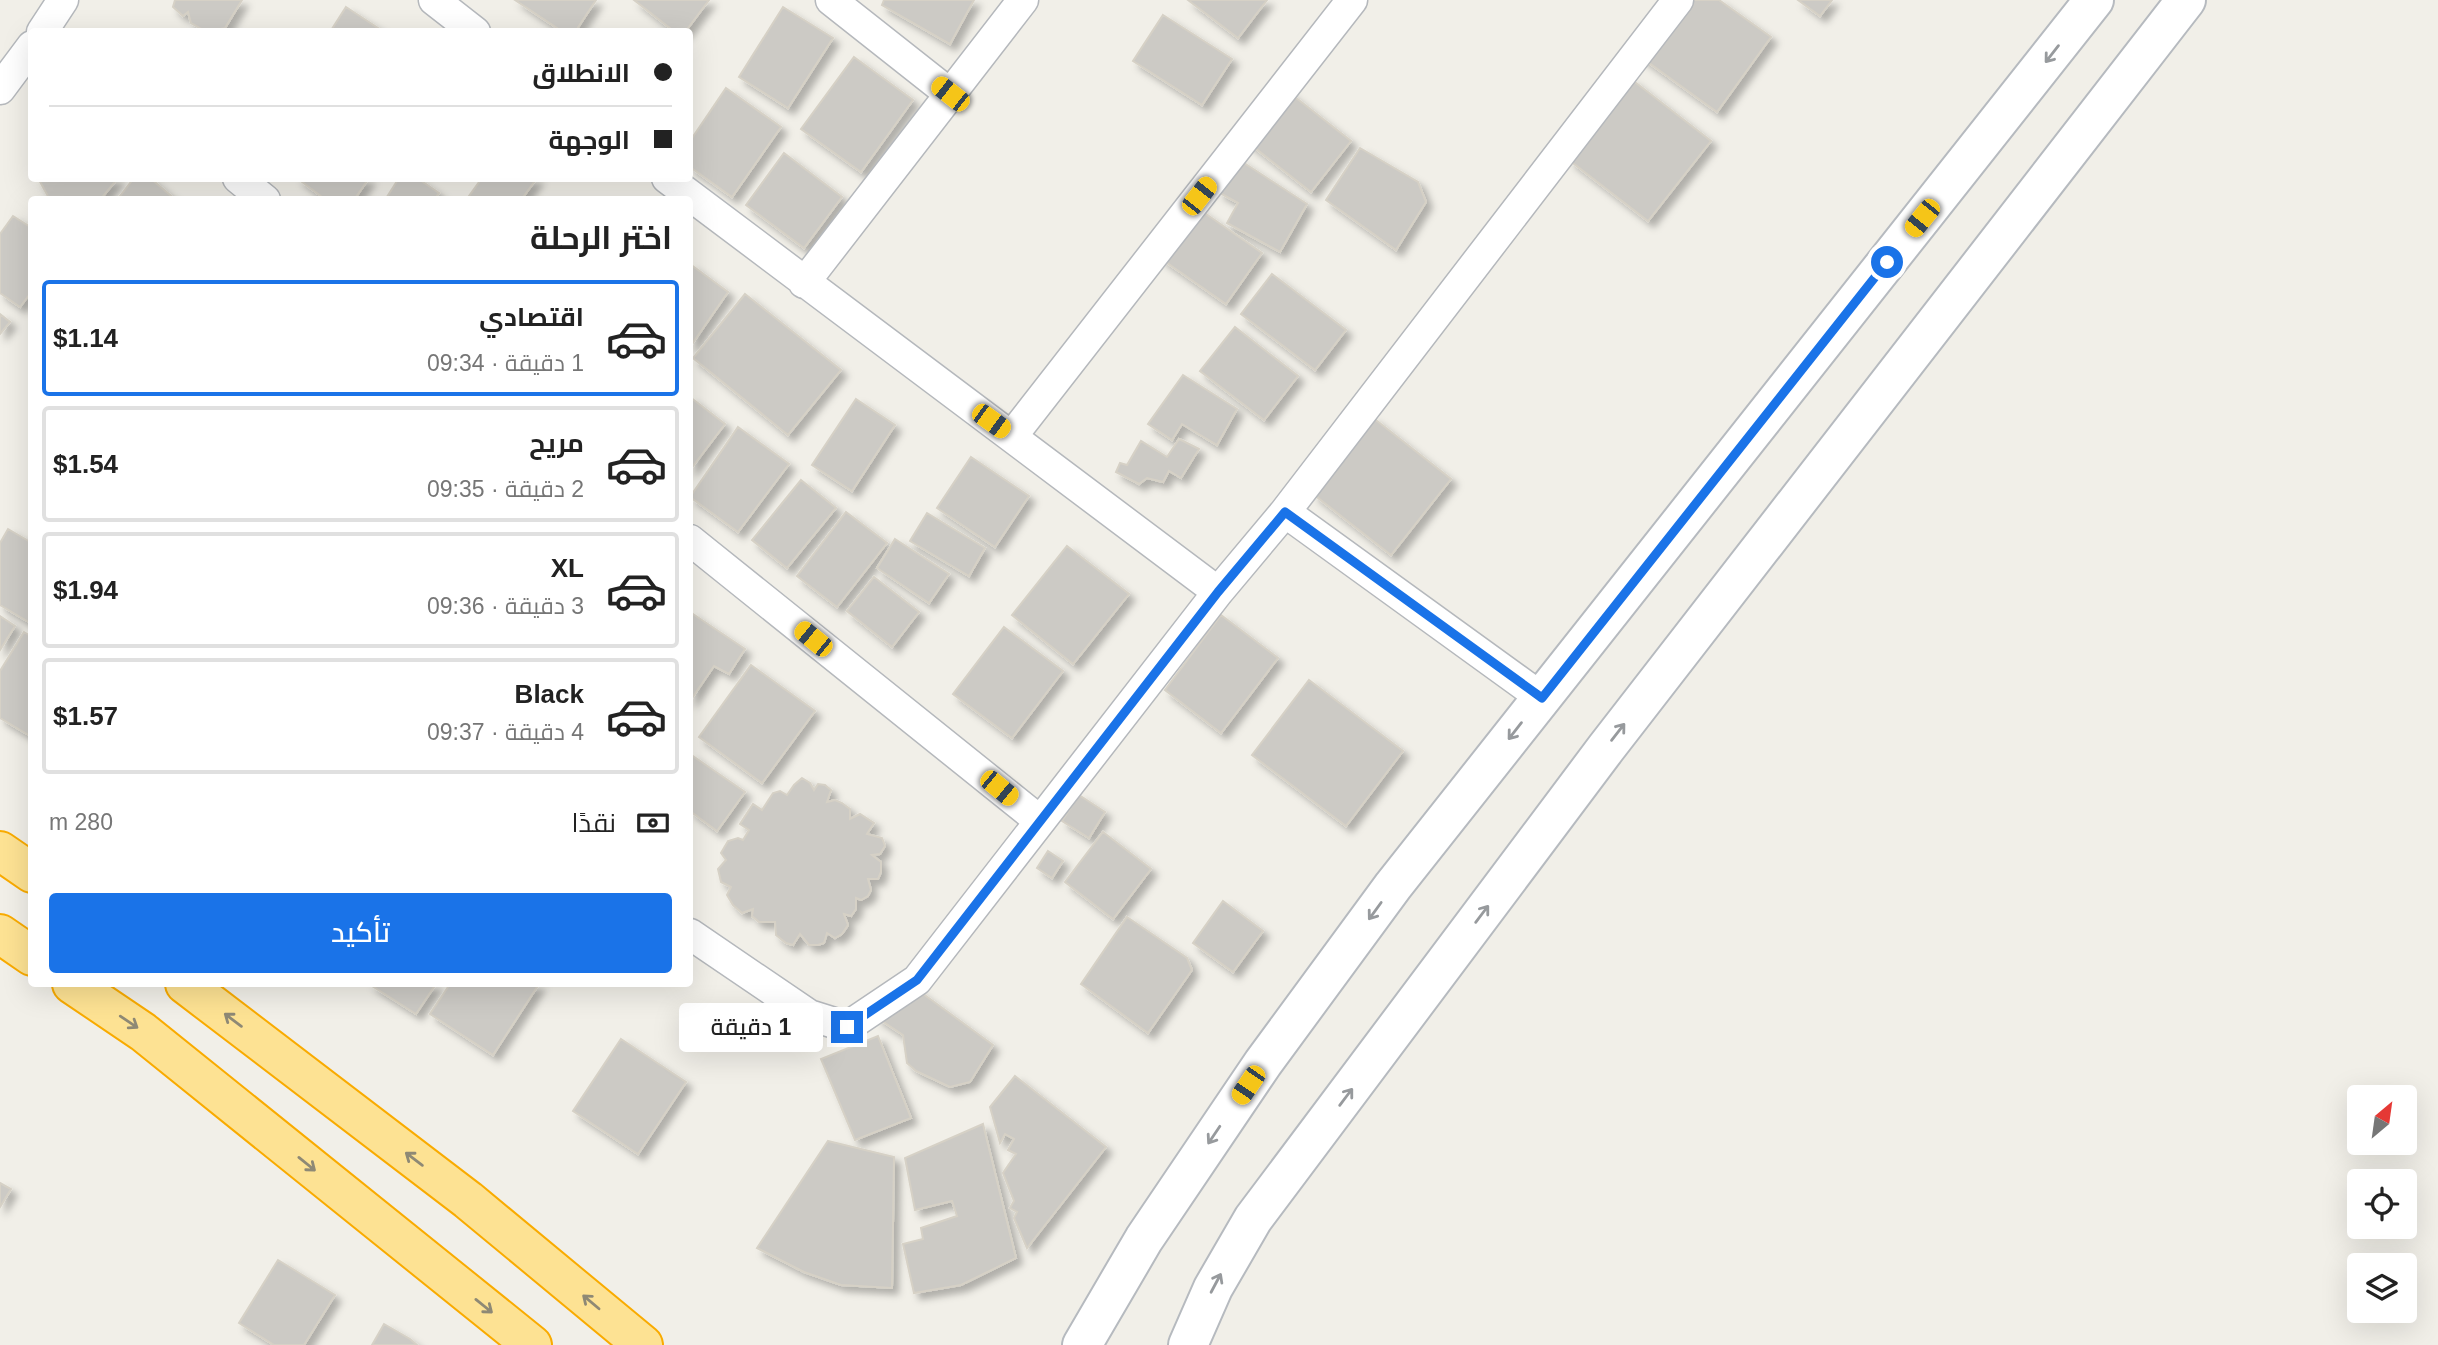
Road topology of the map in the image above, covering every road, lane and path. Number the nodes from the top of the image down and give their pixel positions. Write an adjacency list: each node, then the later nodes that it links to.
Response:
1 (433, 0): 8 (street)
2 (831, 0): 11 (street)
3 (1023, 0): 11 (street)
4 (1352, 0): 18 (street)
5 (1678, 0): 19 (street)
6 (2094, 0): 22 (main road, one-way to 22)
7 (2186, 0): 34 (main road, one-way to 7)
8 (470, 28)
9 (28, 53): 10 (street)
10 (0, 89)
11 (950, 94): 17 (street)
12 (243, 182): 14 (street)
13 (672, 182): 15 (street)
14 (260, 196)
15 (690, 196)
16 (693, 198): 17 (street)
17 (804, 283): 18 (street)
18 (1012, 436): 21 (street)
19 (1285, 512): 21 (street); 22 (street)
20 (693, 542): 23 (street)
21 (1218, 592): 23 (street)
22 (1542, 698): 33 (main road, one-way to 33)
23 (1040, 821): 27 (street)
24 (0, 851): 25 (highway)
25 (28, 870)
26 (0, 934): 28 (highway)
27 (693, 936)
28 (28, 953)
29 (76, 987): 31 (highway, one-way to 31)
30 (189, 987): 32 (highway, one-way to 30)
31 (532, 1345)
32 (643, 1345)
33 (1082, 1345)
34 (1188, 1345)

